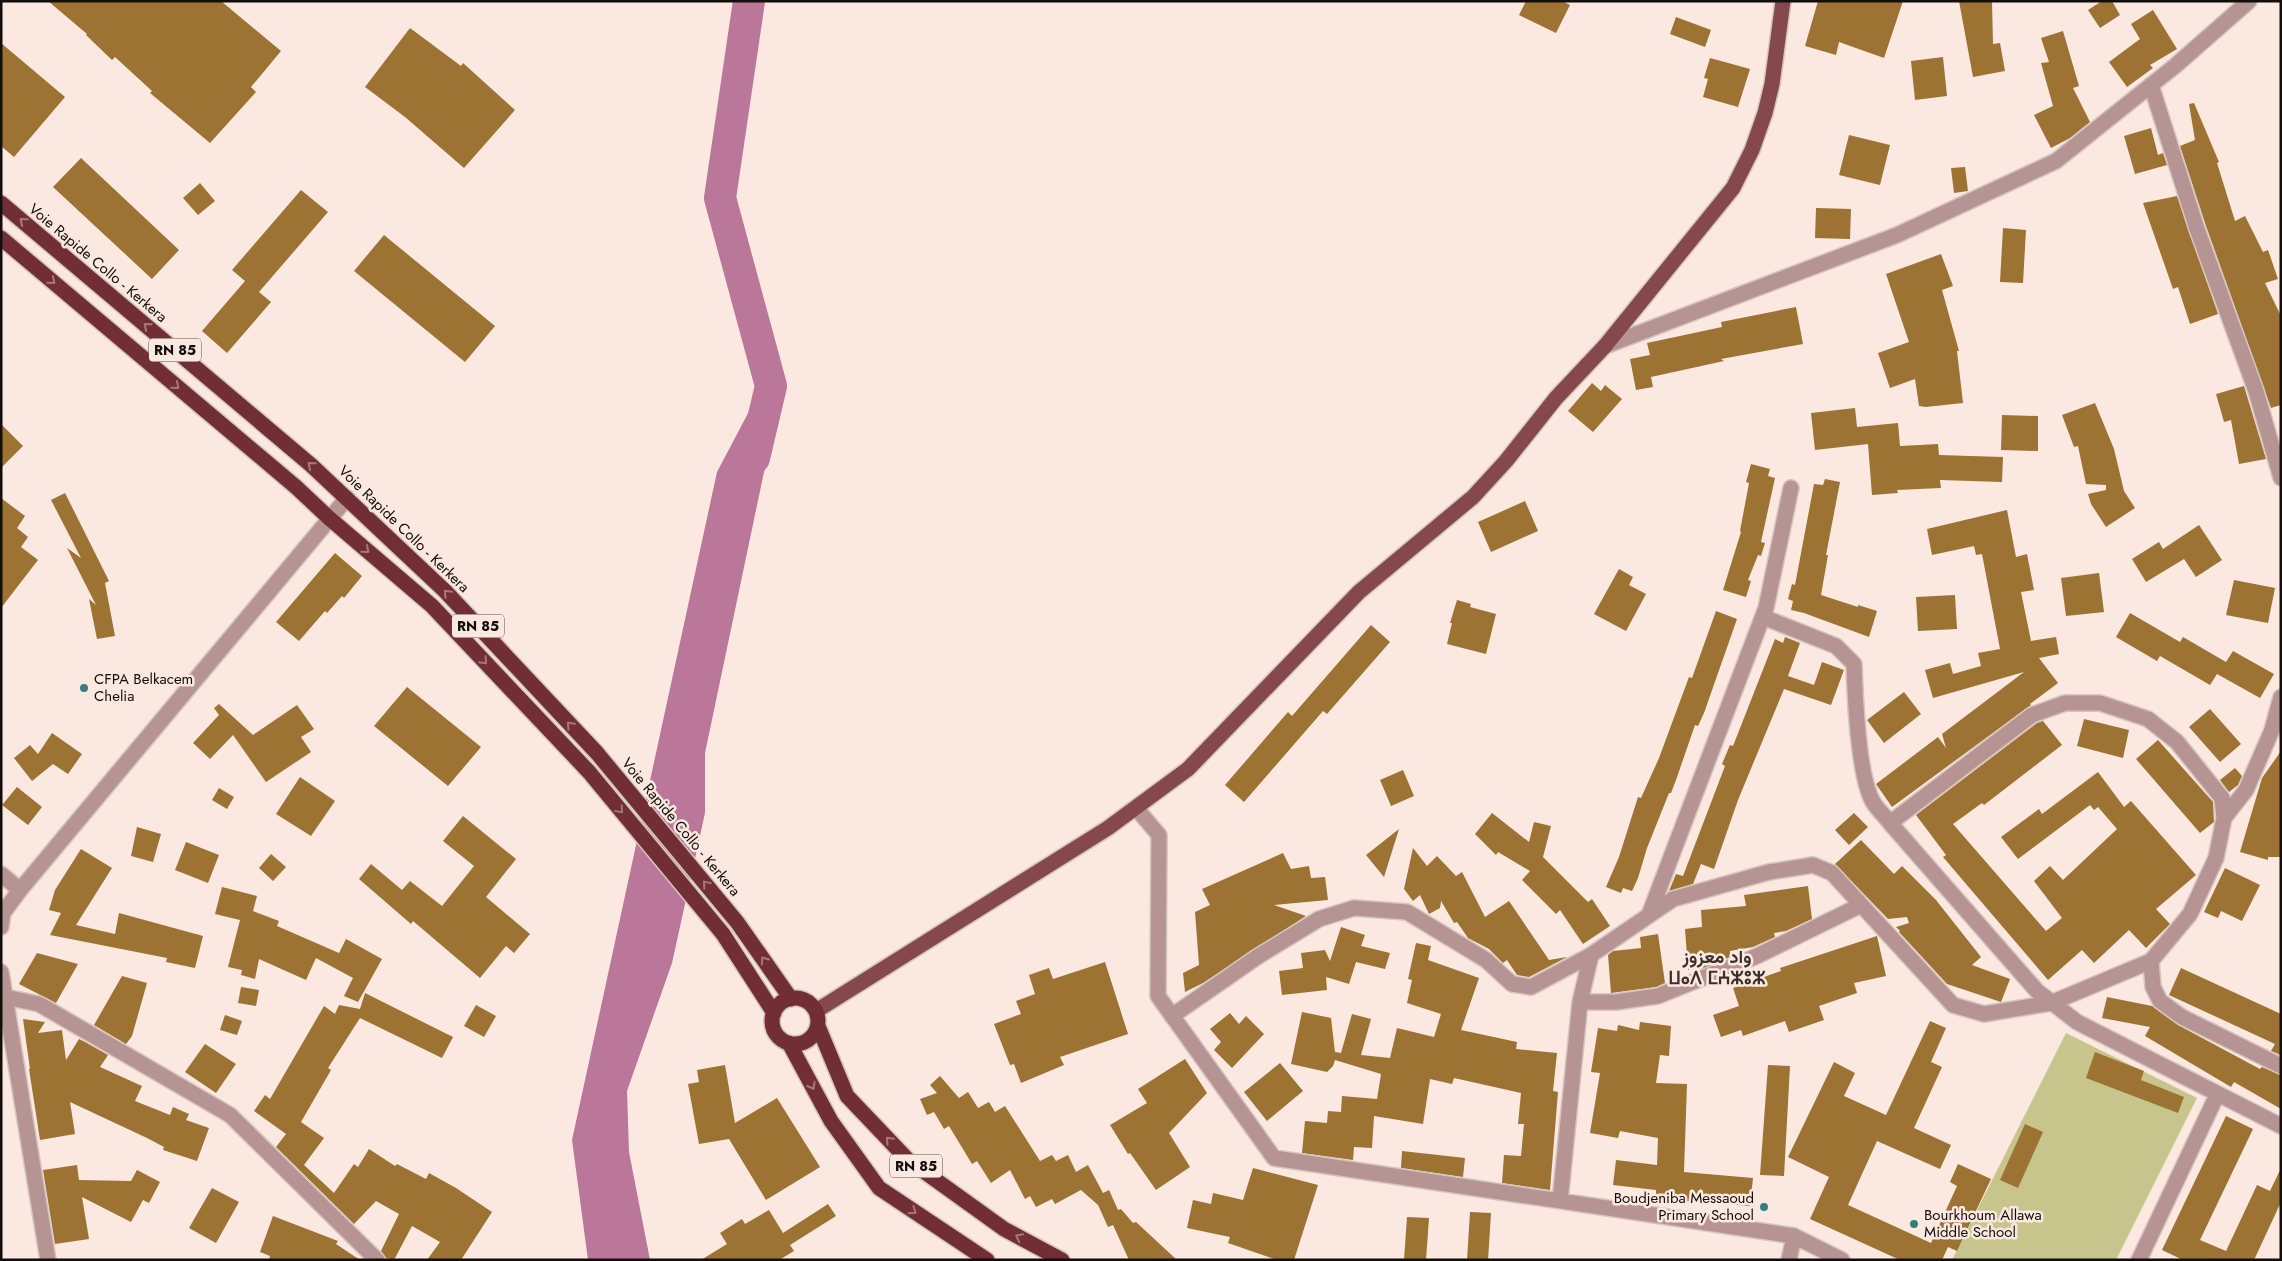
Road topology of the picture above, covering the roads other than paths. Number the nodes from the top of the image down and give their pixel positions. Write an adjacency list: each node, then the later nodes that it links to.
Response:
1 (1783, 1): 6 (main road)
2 (2249, 1): 3 (street)
3 (2151, 85): 6 (street); 7 (street)
4 (1, 203): 9 (highway, Voie Rapide Collo - Kerkera / RN 85, one-way to 4)
5 (1, 238): 10 (highway, RN 85, one-way to 10)
6 (1605, 346): 13 (main road)
7 (2281, 478)
8 (1791, 488): 11 (street)
9 (347, 498): 10 (street); 25 (highway, Voie Rapide Collo - Kerkera / RN 85, one-way to 9)
10 (329, 518): 17 (street); 28 (highway, RN 85, one-way to 28)
11 (1763, 617): 15 (street); 19 (street)
12 (2281, 697): 14 (street)
13 (1136, 808): 29 (street); 30 (main road)
14 (2224, 818): 15 (street); 22 (street)
15 (1890, 823): 27 (street)
16 (1, 874): 17 (street)
17 (20, 890): 20 (street)
18 (1861, 905): 19 (street); 26 (street); 27 (street)
19 (1649, 915): 21 (street)
20 (2, 918)
21 (1591, 955): 26 (street); 29 (street)
22 (2150, 961): 27 (street); 32 (street)
23 (1, 972): 24 (street)
24 (5, 997): 37 (street); 38 (street)
25 (791, 999): 28 (highway); 30 (highway)
26 (1580, 1002): 35 (street)
27 (2051, 1002): 33 (street)
28 (774, 1013): 31 (highway)
29 (1172, 1016): 35 (street)
30 (817, 1019): 31 (highway); 40 (highway, RN 85, one-way to 30)
31 (789, 1044): 39 (highway, RN 85, one-way to 39)
32 (2281, 1066)
33 (2217, 1095): 34 (street); 43 (street)
34 (2281, 1126)
35 (1560, 1201): 36 (street)
36 (1794, 1236): 41 (street); 42 (street)
37 (48, 1260)
38 (377, 1260)
39 (986, 1260)
40 (1062, 1260)
41 (1789, 1260)
42 (1842, 1260)
43 (2139, 1260)

